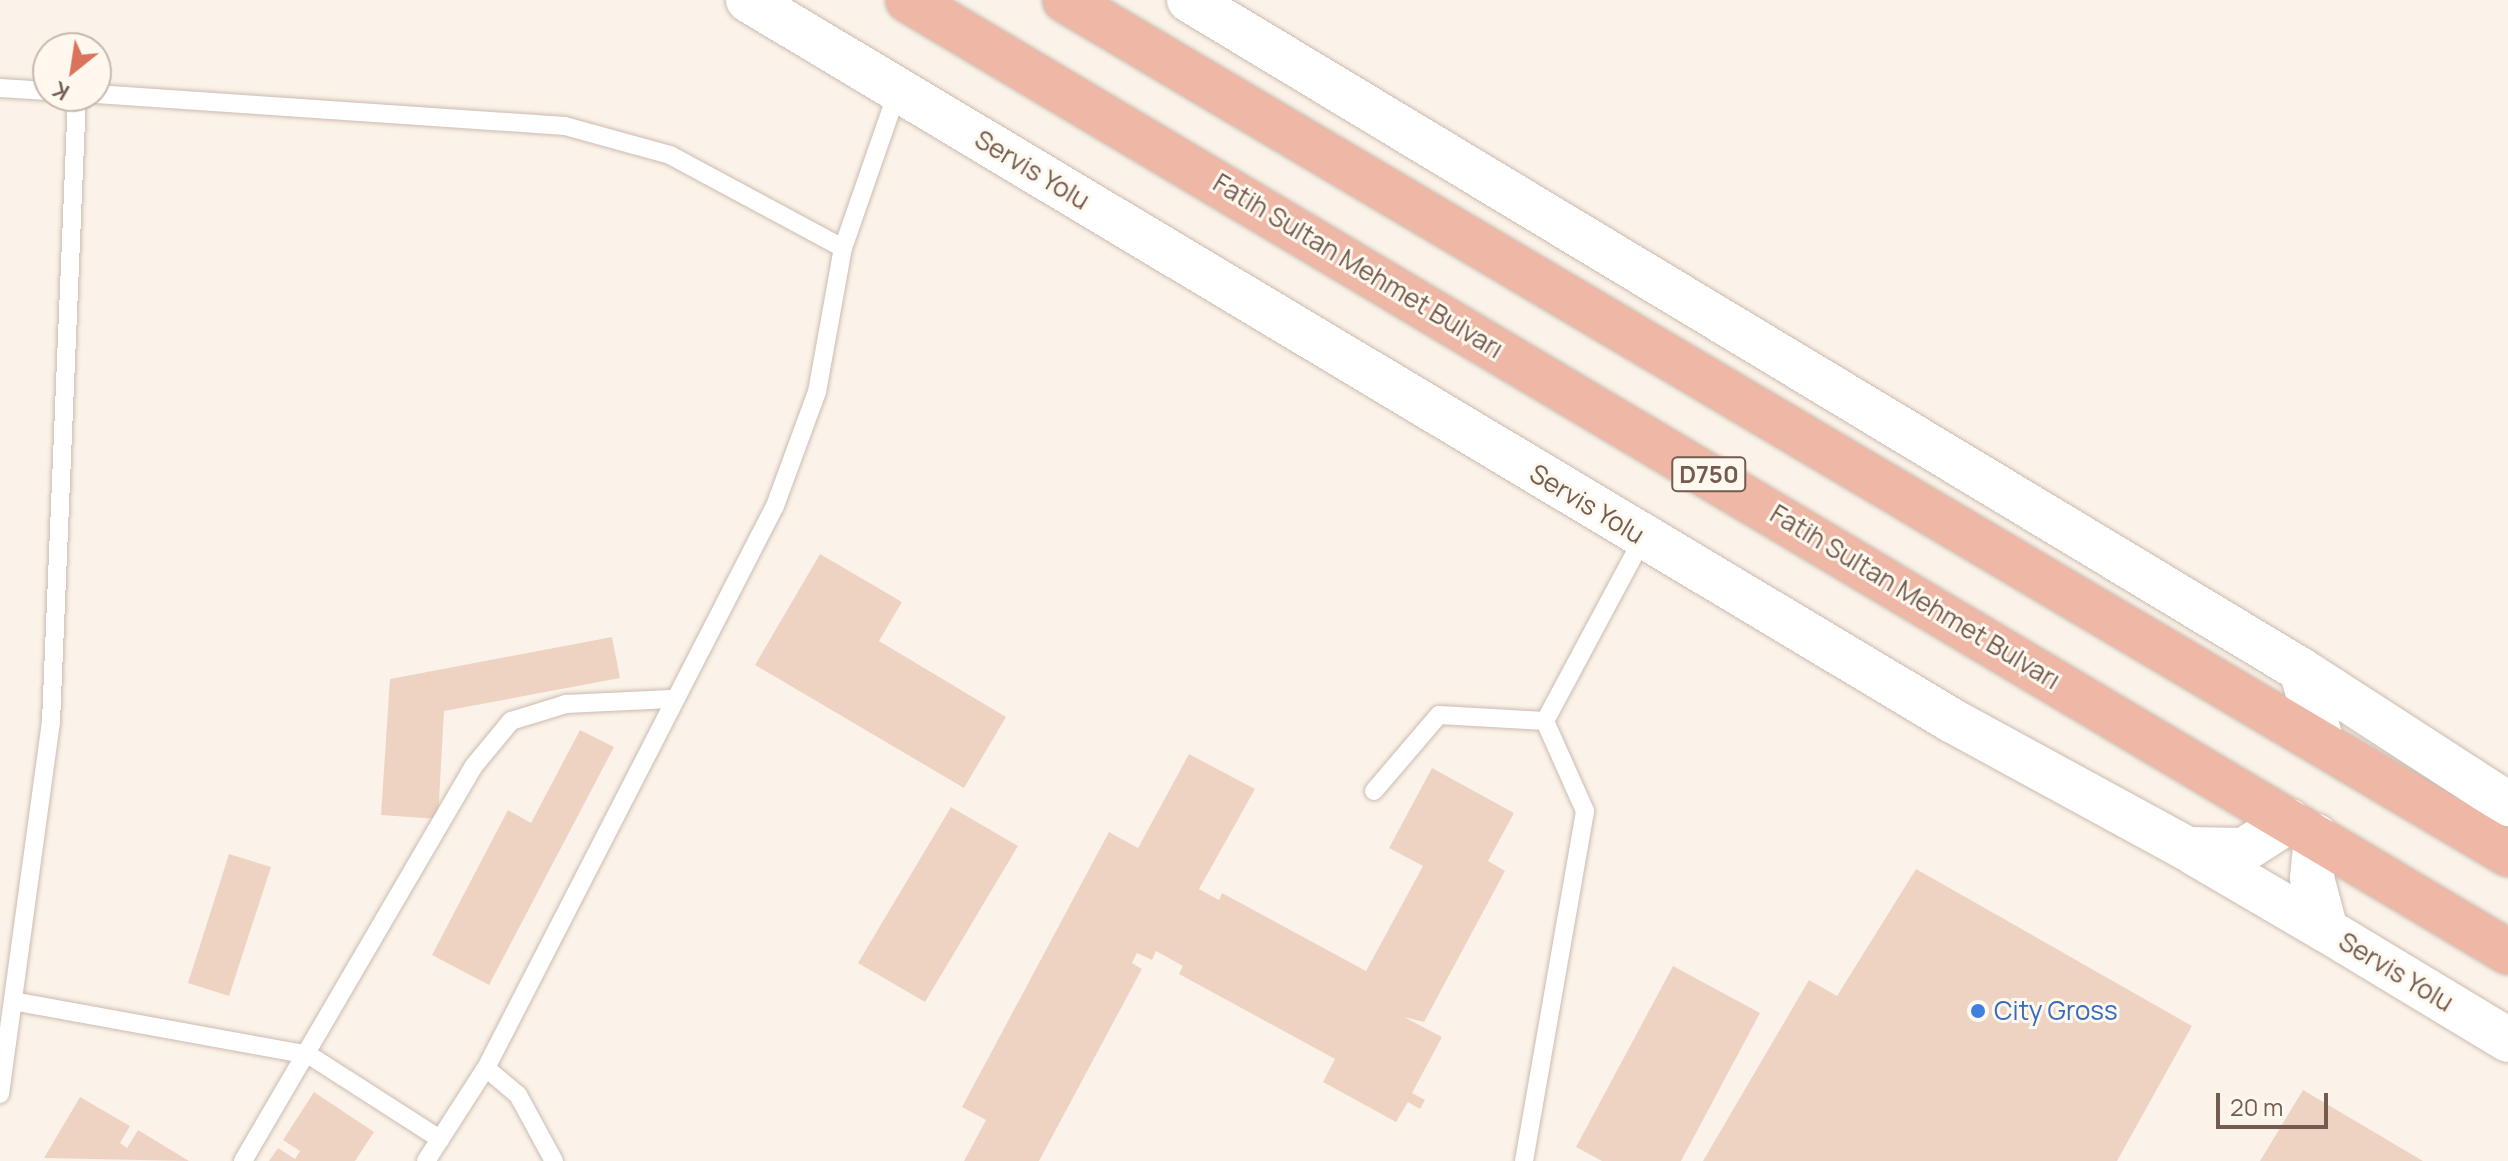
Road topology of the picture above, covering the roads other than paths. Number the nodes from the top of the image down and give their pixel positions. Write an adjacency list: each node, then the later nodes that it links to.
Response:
1 (748, 0): 6 (street, Servis Yolu)
2 (908, 0): 20 (highway, Fatih Sultan Mehmet Bulvarı / D750)
3 (1065, 0): 15 (highway)
4 (1189, 0): 12 (street)
5 (0, 88): 7 (lane)
6 (898, 89): 10 (lane); 11 (street, Servis Yolu)
7 (32, 90)
8 (112, 95): 10 (lane)
9 (76, 112): 25 (lane)
10 (843, 248): 13 (lane)
11 (1643, 538): 14 (lane); 21 (street, Servis Yolu)
12 (2301, 670): 15 (street); 17 (street)
13 (670, 699): 27 (lane); 28 (lane)
14 (1545, 721): 16 (lane); 34 (lane)
15 (2321, 739): 18 (highway)
16 (1374, 791)
17 (2508, 804)
18 (2459, 825): 19 (street); 22 (highway)
19 (2508, 825)
20 (2302, 828): 21 (street, Servis Yolu); 23 (street, Servis Yolu); 24 (highway, Fatih Sultan Mehmet Bulvarı / D750)
21 (2188, 849): 23 (street)
22 (2508, 854)
23 (2326, 930): 26 (street, Servis Yolu)
24 (2508, 952)
25 (18, 1002): 27 (lane); 29 (lane)
26 (2508, 1040)
27 (309, 1055): 30 (lane); 31 (lane)
28 (486, 1068): 30 (lane); 33 (lane)
29 (0, 1094)
30 (440, 1139): 32 (lane)
31 (243, 1161)
32 (426, 1161)
33 (554, 1161)
34 (1524, 1161)

